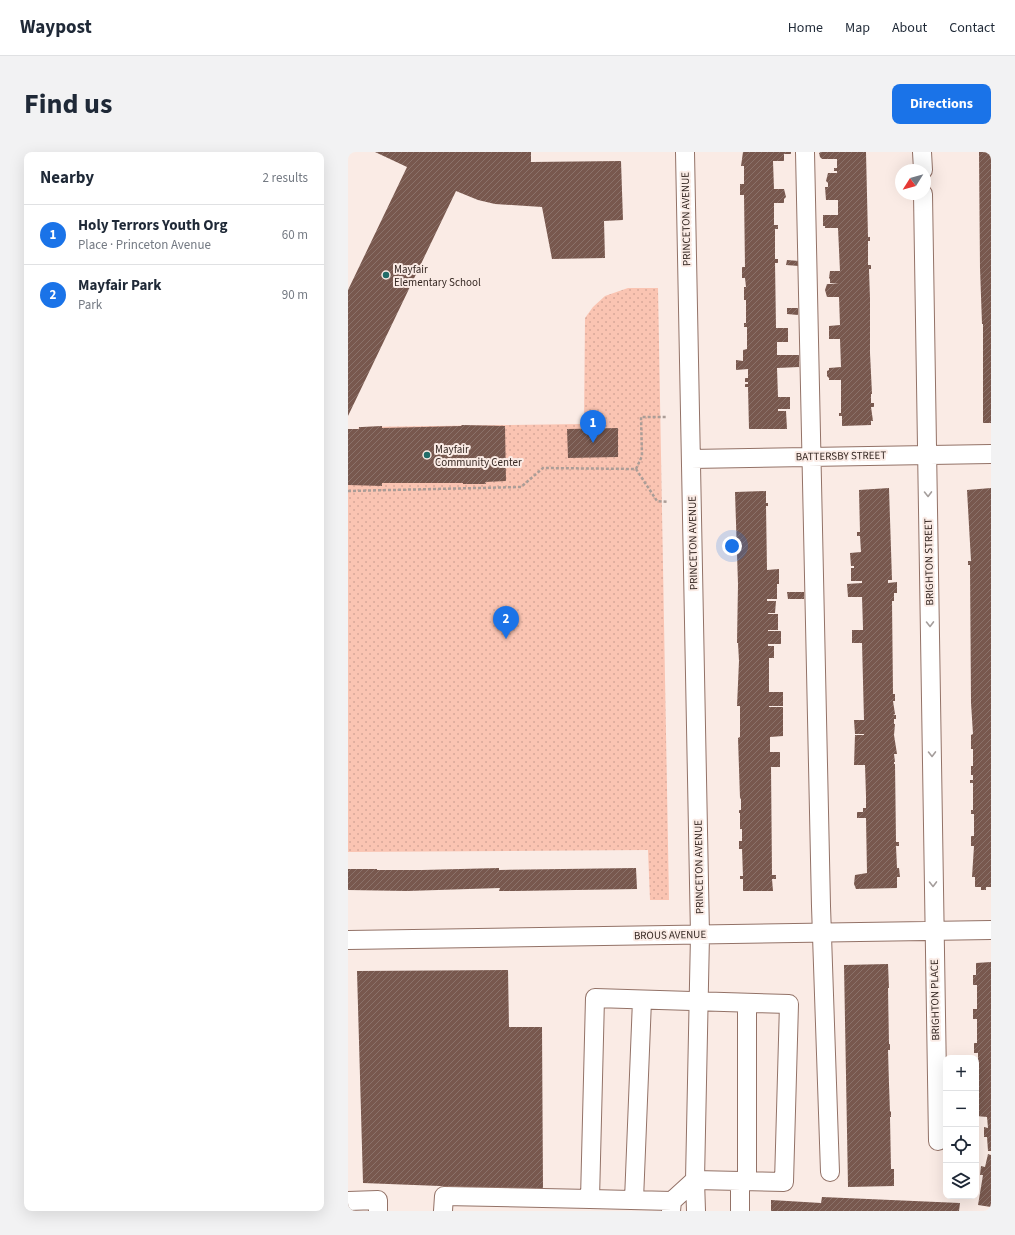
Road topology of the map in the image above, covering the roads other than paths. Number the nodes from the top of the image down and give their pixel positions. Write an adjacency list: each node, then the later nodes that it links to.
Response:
1 (685, 152): 9 (street, PRINCETON AVENUE)
2 (805, 152): 8 (street)
3 (922, 152): 4 (street)
4 (922, 164)
5 (923, 200): 7 (street, BRIGHTON STREET)
6 (991, 454): 7 (street, BATTERSBY STREET)
7 (928, 455): 8 (street, BATTERSBY STREET); 11 (street, BRIGHTON STREET, one-way to 11)
8 (812, 457): 9 (street, BATTERSBY STREET); 12 (street)
9 (691, 459): 13 (street, PRINCETON AVENUE)
10 (991, 930): 11 (street, BROUS AVENUE)
11 (934, 931): 12 (street, BROUS AVENUE); 18 (street, BRIGHTON PLACE)
12 (822, 933): 13 (street, BROUS AVENUE); 19 (street)
13 (700, 935): 14 (street, BROUS AVENUE); 16 (street, PRINCETON AVENUE)
14 (348, 940)
15 (642, 1000): 16 (street); 22 (street); 23 (street)
16 (699, 1002): 17 (street); 20 (street, PRINCETON AVENUE)
17 (747, 1003): 21 (street); 21 (street)
18 (938, 1141)
19 (830, 1172)
20 (695, 1180): 21 (street); 25 (street); 28 (street, PRINCETON AVENUE)
21 (743, 1181): 29 (street)
22 (590, 1199): 23 (street); 27 (street)
23 (634, 1200): 25 (street)
24 (348, 1201): 26 (street)
25 (671, 1206)
26 (378, 1211)
27 (443, 1211)
28 (696, 1211)
29 (740, 1211)

